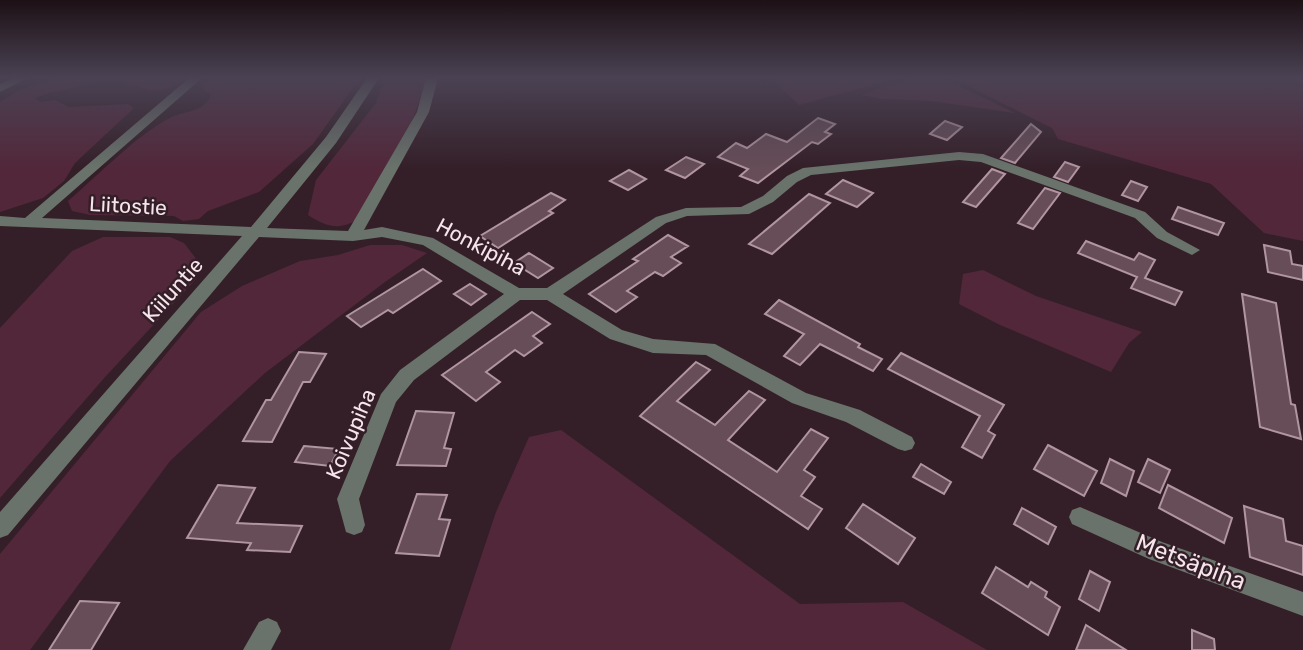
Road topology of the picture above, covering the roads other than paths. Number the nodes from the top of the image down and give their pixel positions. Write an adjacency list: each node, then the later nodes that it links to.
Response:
1 (161, 108): 5 (street)
2 (352, 108): 6 (street, Kiiluntie)
3 (424, 108): 7 (street)
4 (0, 221): 5 (street, Liitostie)
5 (29, 222): 6 (street, Liitostie)
6 (254, 233): 7 (street, Honkipiha); 14 (street, Kiiluntie)
7 (353, 236): 9 (street, Honkipiha)
8 (1192, 250): 10 (street)
9 (516, 294): 10 (street, Honkipiha); 13 (street, Koivupiha)
10 (550, 294): 11 (street)
11 (905, 443)
12 (1080, 517): 15 (street, Metsäpiha)
13 (354, 525)
14 (0, 528)
15 (1303, 604)

